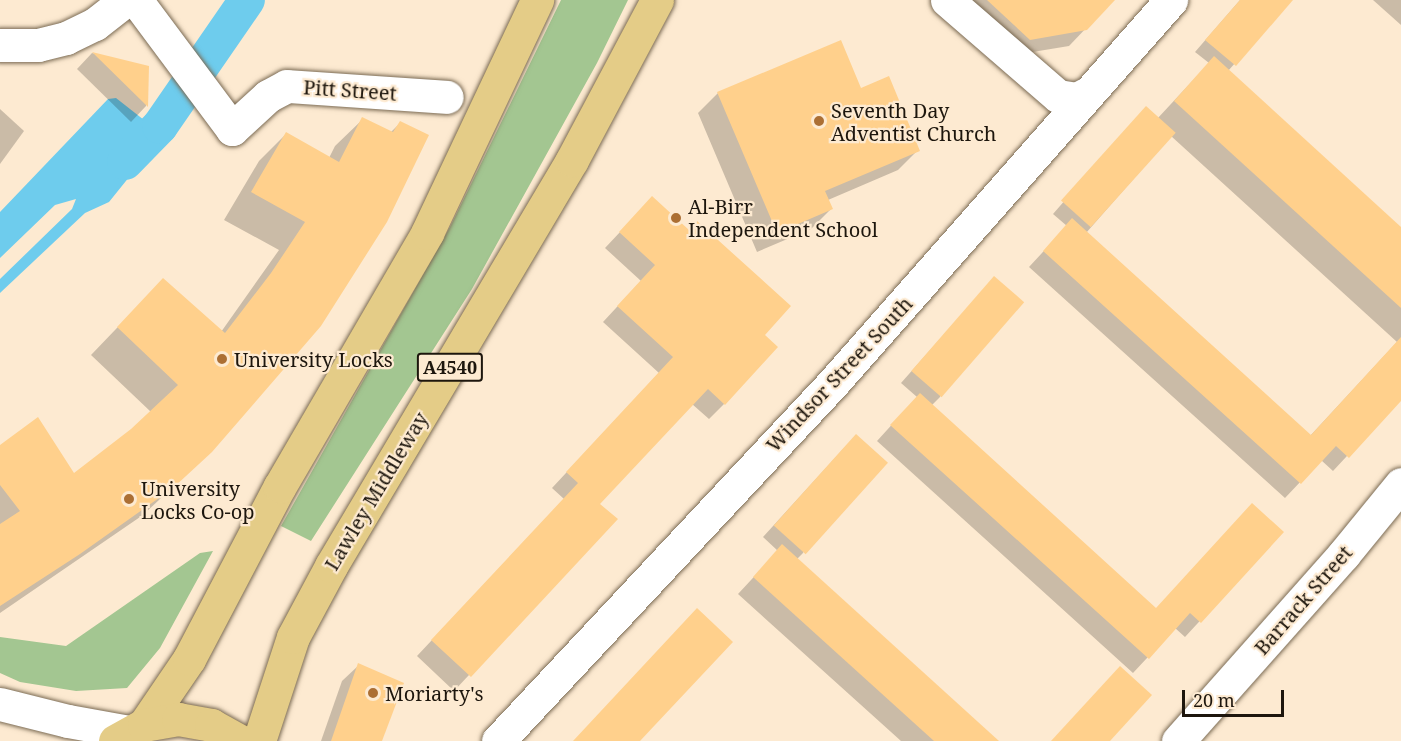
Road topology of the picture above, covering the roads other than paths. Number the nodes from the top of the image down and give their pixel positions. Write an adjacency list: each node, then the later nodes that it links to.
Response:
1 (126, 0): 7 (street)
2 (136, 0): 9 (street, Pitt Street)
3 (537, 0): 12 (highway)
4 (657, 0): 14 (highway, Lawley Middleway / A4540)
5 (947, 0): 8 (street)
6 (1172, 0): 8 (street, Windsor Street South)
7 (0, 45)
8 (1086, 94): 15 (street, Windsor Street South)
9 (447, 97)
10 (1401, 484): 16 (street, Barrack Street)
11 (0, 704): 12 (street)
12 (129, 732): 13 (highway)
13 (240, 741)
14 (259, 741)
15 (498, 741)
16 (1178, 741)

